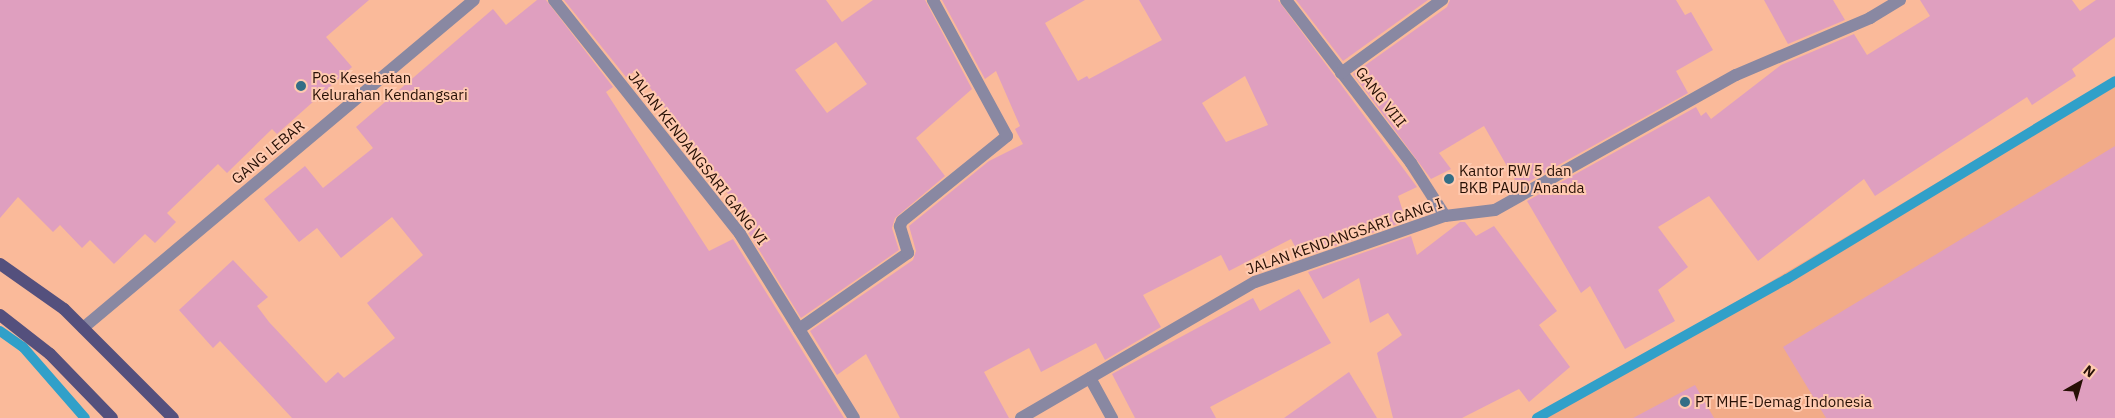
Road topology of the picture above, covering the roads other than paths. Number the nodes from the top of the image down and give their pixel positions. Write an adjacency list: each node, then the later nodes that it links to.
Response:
1 (474, 0): 11 (street, GANG LEBAR)
2 (554, 0): 12 (street, JALAN KENDANGSARI GANG VI)
3 (932, 0): 12 (street)
4 (1286, 0): 7 (street, GANG VIII)
5 (1442, 0): 7 (street)
6 (1900, 0): 8 (street, JALAN KENDANGSARI GANG I)
7 (1342, 73): 8 (street, GANG VIII)
8 (1445, 216): 13 (street, JALAN KENDANGSARI GANG I)
9 (0, 264): 11 (main road)
10 (0, 315): 14 (main road)
11 (83, 328): 15 (main road)
12 (799, 329): 16 (street, JALAN KENDANGSARI GANG VI)
13 (1090, 378): 17 (street, JALAN KENDANGSARI GANG I); 18 (street)
14 (112, 418)
15 (173, 418)
16 (854, 418)
17 (1021, 418)
18 (1112, 418)

